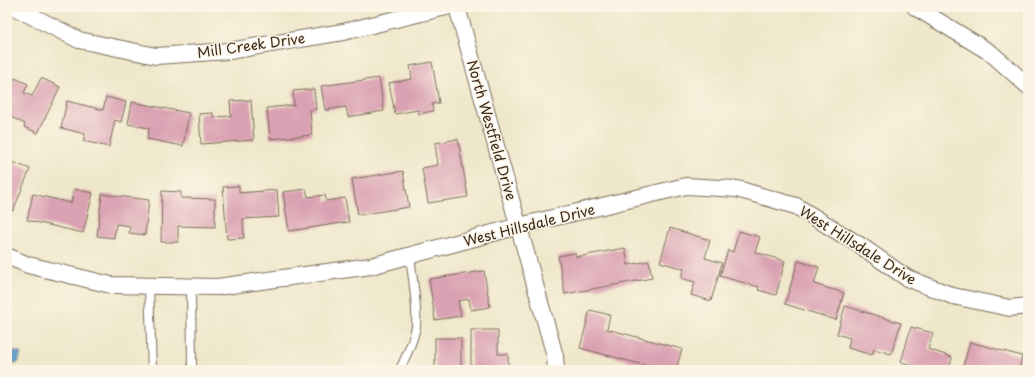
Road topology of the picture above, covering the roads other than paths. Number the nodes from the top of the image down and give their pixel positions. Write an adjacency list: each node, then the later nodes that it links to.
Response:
1 (14, 7): 2 (street, Mill Creek Drive)
2 (446, 7)
3 (457, 7): 6 (street, North Westfield Drive)
4 (915, 7): 5 (street)
5 (1028, 86)
6 (519, 226): 7 (street, West Hillsdale Drive); 11 (street, West Hillsdale Drive); 15 (street, North Westfield Drive)
7 (410, 255): 10 (street, West Hillsdale Drive); 14 (lane)
8 (7, 256): 9 (street, West Hillsdale Drive)
9 (150, 286): 10 (street, West Hillsdale Drive); 12 (lane)
10 (191, 287): 13 (lane)
11 (1028, 306)
12 (152, 370)
13 (195, 370)
14 (401, 370)
15 (556, 370)

